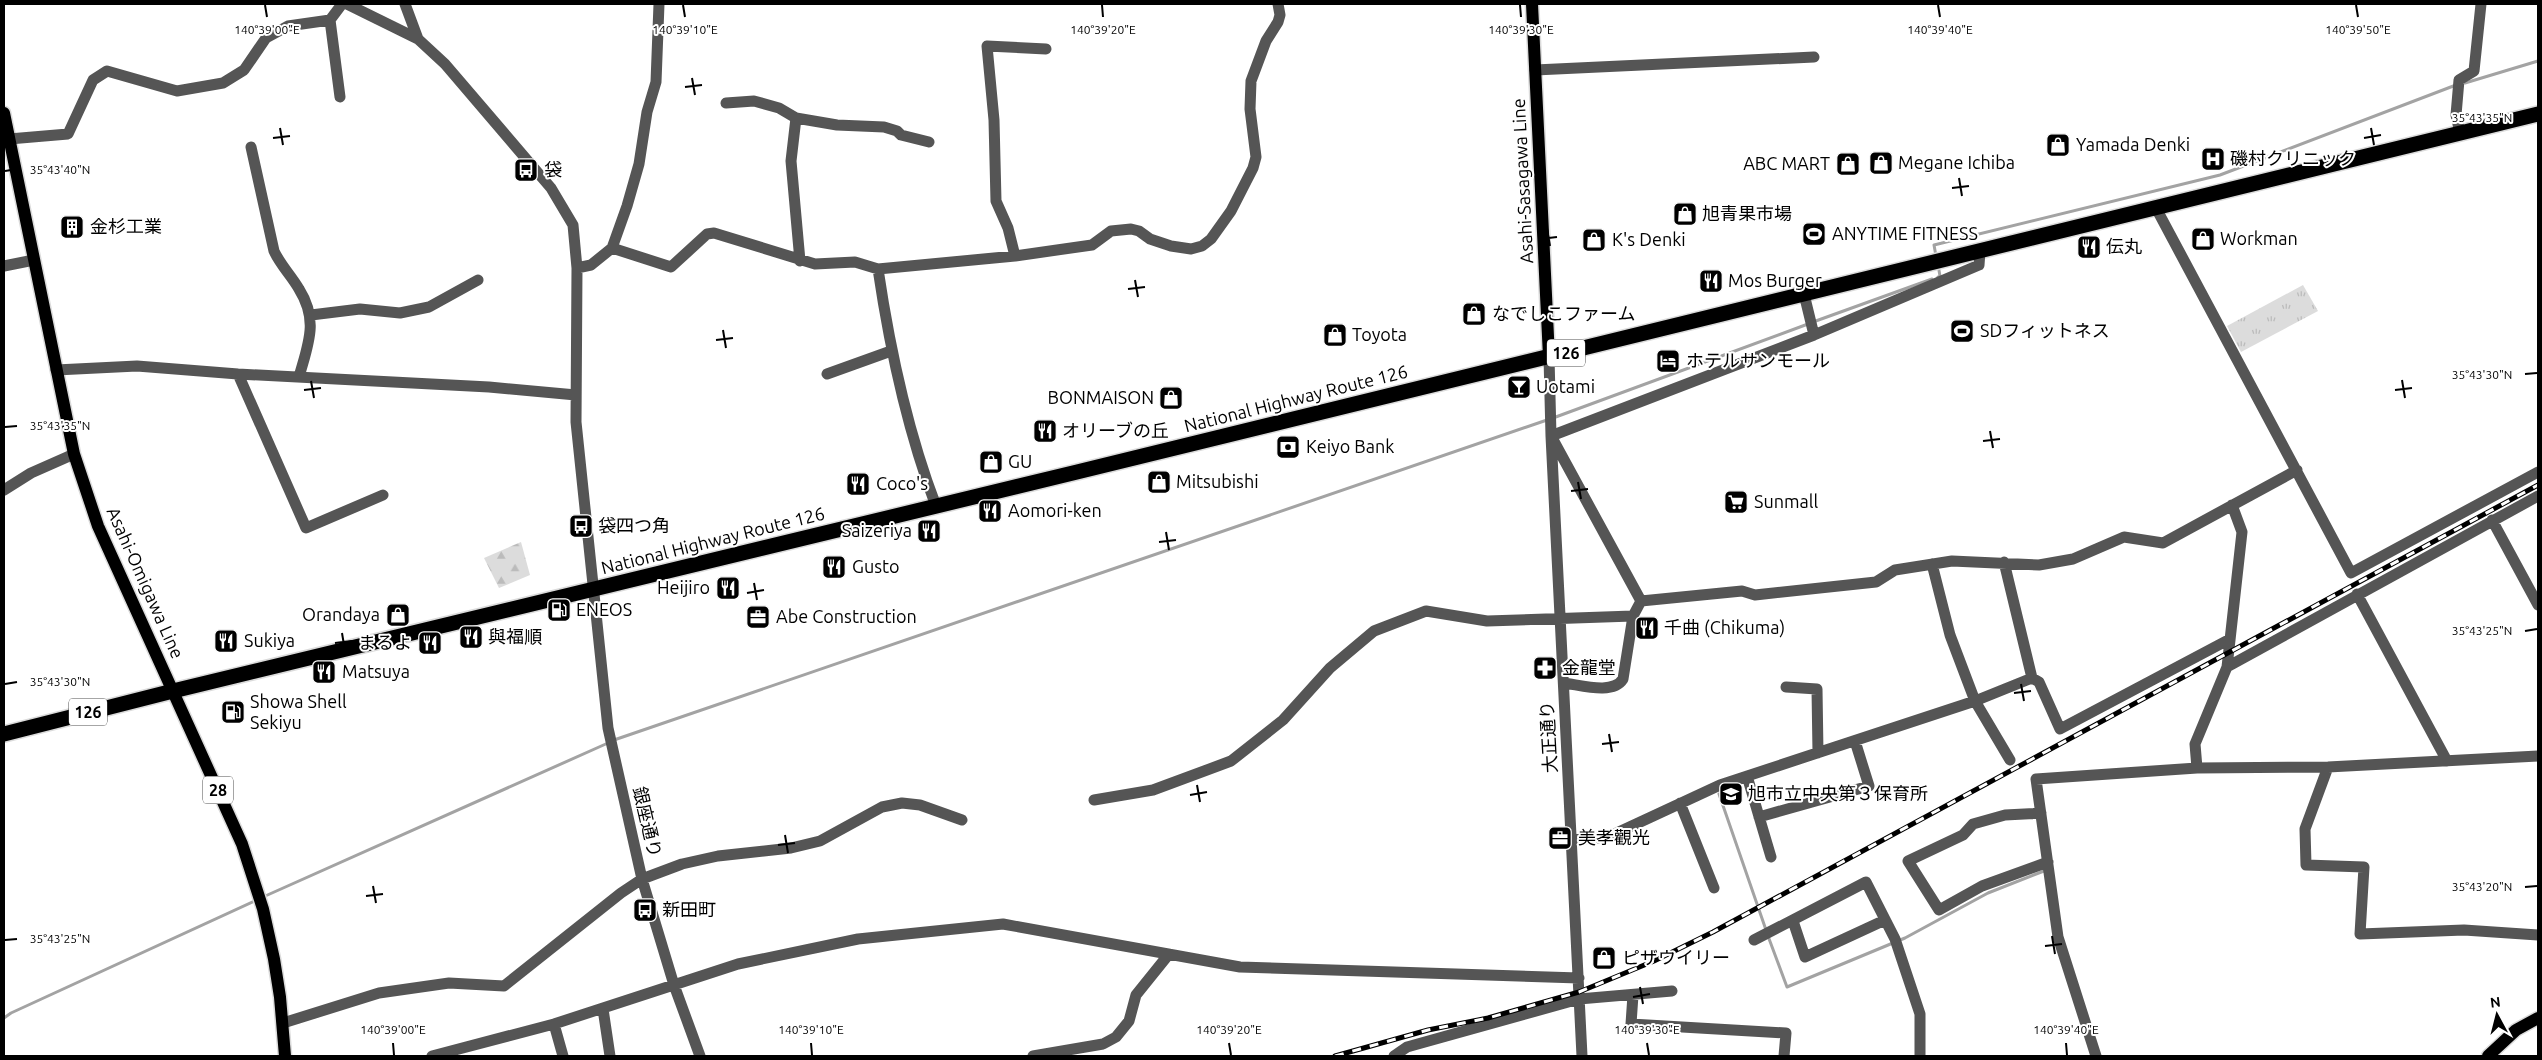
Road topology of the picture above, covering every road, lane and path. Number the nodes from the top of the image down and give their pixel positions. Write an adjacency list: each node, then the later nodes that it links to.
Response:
1 (342, 4): 8 (street)
2 (347, 4): 9 (street)
3 (405, 4): 9 (street)
4 (659, 4): 23 (street)
5 (1278, 4): 25 (street)
6 (1532, 4): 12 (main road, Asahi-Sasagawa Line)
7 (2481, 4): 18 (street)
8 (330, 20): 13 (street); 19 (street)
9 (418, 39): 29 (street, 銀座通り)
10 (1046, 49): 25 (street)
11 (1814, 57): 12 (street)
12 (1535, 70): 36 (main road, Asahi-Sasagawa Line)
13 (340, 98)
14 (726, 103): 17 (street)
15 (4, 113): 19 (main road, Asahi-Omigawa Line / 28)
16 (2538, 114): 18 (highway, National Highway Route 126 / 126)
17 (796, 118): 20 (street); 27 (street)
18 (2460, 132): 22 (highway, National Highway Route 126 / 126)
19 (7, 133): 26 (main road, Asahi-Omigawa Line / 28)
20 (929, 142)
21 (251, 148): 33 (street)
22 (2156, 208): 24 (highway, National Highway Route 126 / 126); 44 (street)
23 (612, 248): 27 (street); 29 (street)
24 (1980, 251): 32 (highway, National Highway Route 126 / 126); 34 (street)
25 (1015, 256): 30 (street)
26 (34, 260): 28 (street); 37 (main road, Asahi-Omigawa Line / 28)
27 (800, 261): 30 (street)
28 (4, 266)
29 (577, 268): 41 (street, 銀座通り)
30 (878, 269): 35 (street)
31 (478, 280): 33 (street)
32 (1804, 294): 34 (street); 36 (highway, National Highway Route 126 / 126)
33 (311, 315): 40 (street)
34 (1813, 333): 42 (street)
35 (891, 351): 39 (street); 50 (street)
36 (1549, 357): 42 (street, 大正通り); 50 (highway, National Highway Route 126 / 126)
37 (56, 370): 38 (street); 43 (main road, Asahi-Omigawa Line / 28)
38 (238, 374): 40 (street); 47 (street)
39 (827, 374)
40 (299, 377): 41 (street)
41 (576, 394): 54 (street, 銀座通り)
42 (1551, 436): 56 (street); 59 (street, 大正通り)
43 (74, 454): 46 (street); 65 (main road, Asahi-Omigawa Line / 28)
44 (2297, 470): 45 (street); 49 (street)
45 (2538, 472)
46 (4, 490)
47 (383, 494)
48 (2538, 496): 51 (street)
49 (2232, 505): 52 (street); 60 (street)
50 (936, 506): 54 (highway, National Highway Route 126 / 126)
51 (2492, 520): 55 (street); 57 (street)
52 (2004, 562): 53 (street); 62 (street)
53 (1932, 564): 56 (street); 66 (street)
54 (594, 589): 65 (highway, National Highway Route 126 / 126); 84 (street, 銀座通り)
55 (2357, 594): 61 (street); 72 (street)
56 (1641, 601): 58 (street)
57 (2538, 605)
58 (1633, 616): 59 (street); 63 (street)
59 (1562, 620): 63 (street, 大正通り); 76 (street)
60 (2230, 639): 61 (street); 62 (street)
61 (2227, 667): 73 (street)
62 (2032, 678): 66 (street)
63 (1564, 683): 81 (street, 大正通り)
64 (1786, 687): 69 (street)
65 (173, 691): 67 (highway, National Highway Route 126 / 126); 98 (main road, Asahi-Omigawa Line / 28)
66 (1975, 701): 68 (street); 71 (street)
67 (4, 734)
68 (1854, 741): 69 (street); 79 (street)
69 (1818, 753): 75 (street)
70 (2538, 756): 72 (street)
71 (2010, 760)
72 (2447, 761): 74 (street)
73 (2197, 768): 74 (street); 78 (street)
74 (2328, 768): 88 (street)
75 (1747, 776): 77 (street); 79 (street)
76 (1094, 800)
77 (1680, 803): 81 (street); 85 (street)
78 (2041, 813): 83 (street); 83 (street)
79 (1759, 817): 82 (street)
80 (962, 820): 84 (street)
81 (1572, 840): 91 (street, 大正通り)
82 (1771, 857)
83 (2048, 862): 111 (street)
84 (642, 879): 92 (street, 銀座通り); 98 (street)
85 (1714, 888)
86 (1885, 920): 87 (street); 87 (street); 110 (street)
87 (1793, 921): 89 (street)
88 (2538, 935)
89 (1754, 940)
90 (1169, 954): 91 (street); 92 (street); 106 (street)
91 (1579, 978): 95 (street, 大正通り)
92 (674, 985): 96 (street); 105 (street, 銀座通り)
93 (1672, 991): 94 (street)
94 (1633, 995): 95 (street); 109 (street)
95 (1580, 1000): 107 (street); 108 (street, 大正通り)
96 (603, 1009): 99 (street); 104 (street)
97 (2538, 1018): 112 (main road)
98 (283, 1023): 101 (main road, Asahi-Omigawa Line / 28)
99 (554, 1024): 100 (street); 103 (street)
100 (463, 1052): 102 (street)
101 (285, 1056)
102 (432, 1056)
103 (563, 1056)
104 (610, 1056)
105 (700, 1056)
106 (1033, 1056)
107 (1394, 1056)
108 (1582, 1056)
109 (1784, 1056)
110 (1920, 1056)
111 (2096, 1056)
112 (2488, 1056)

